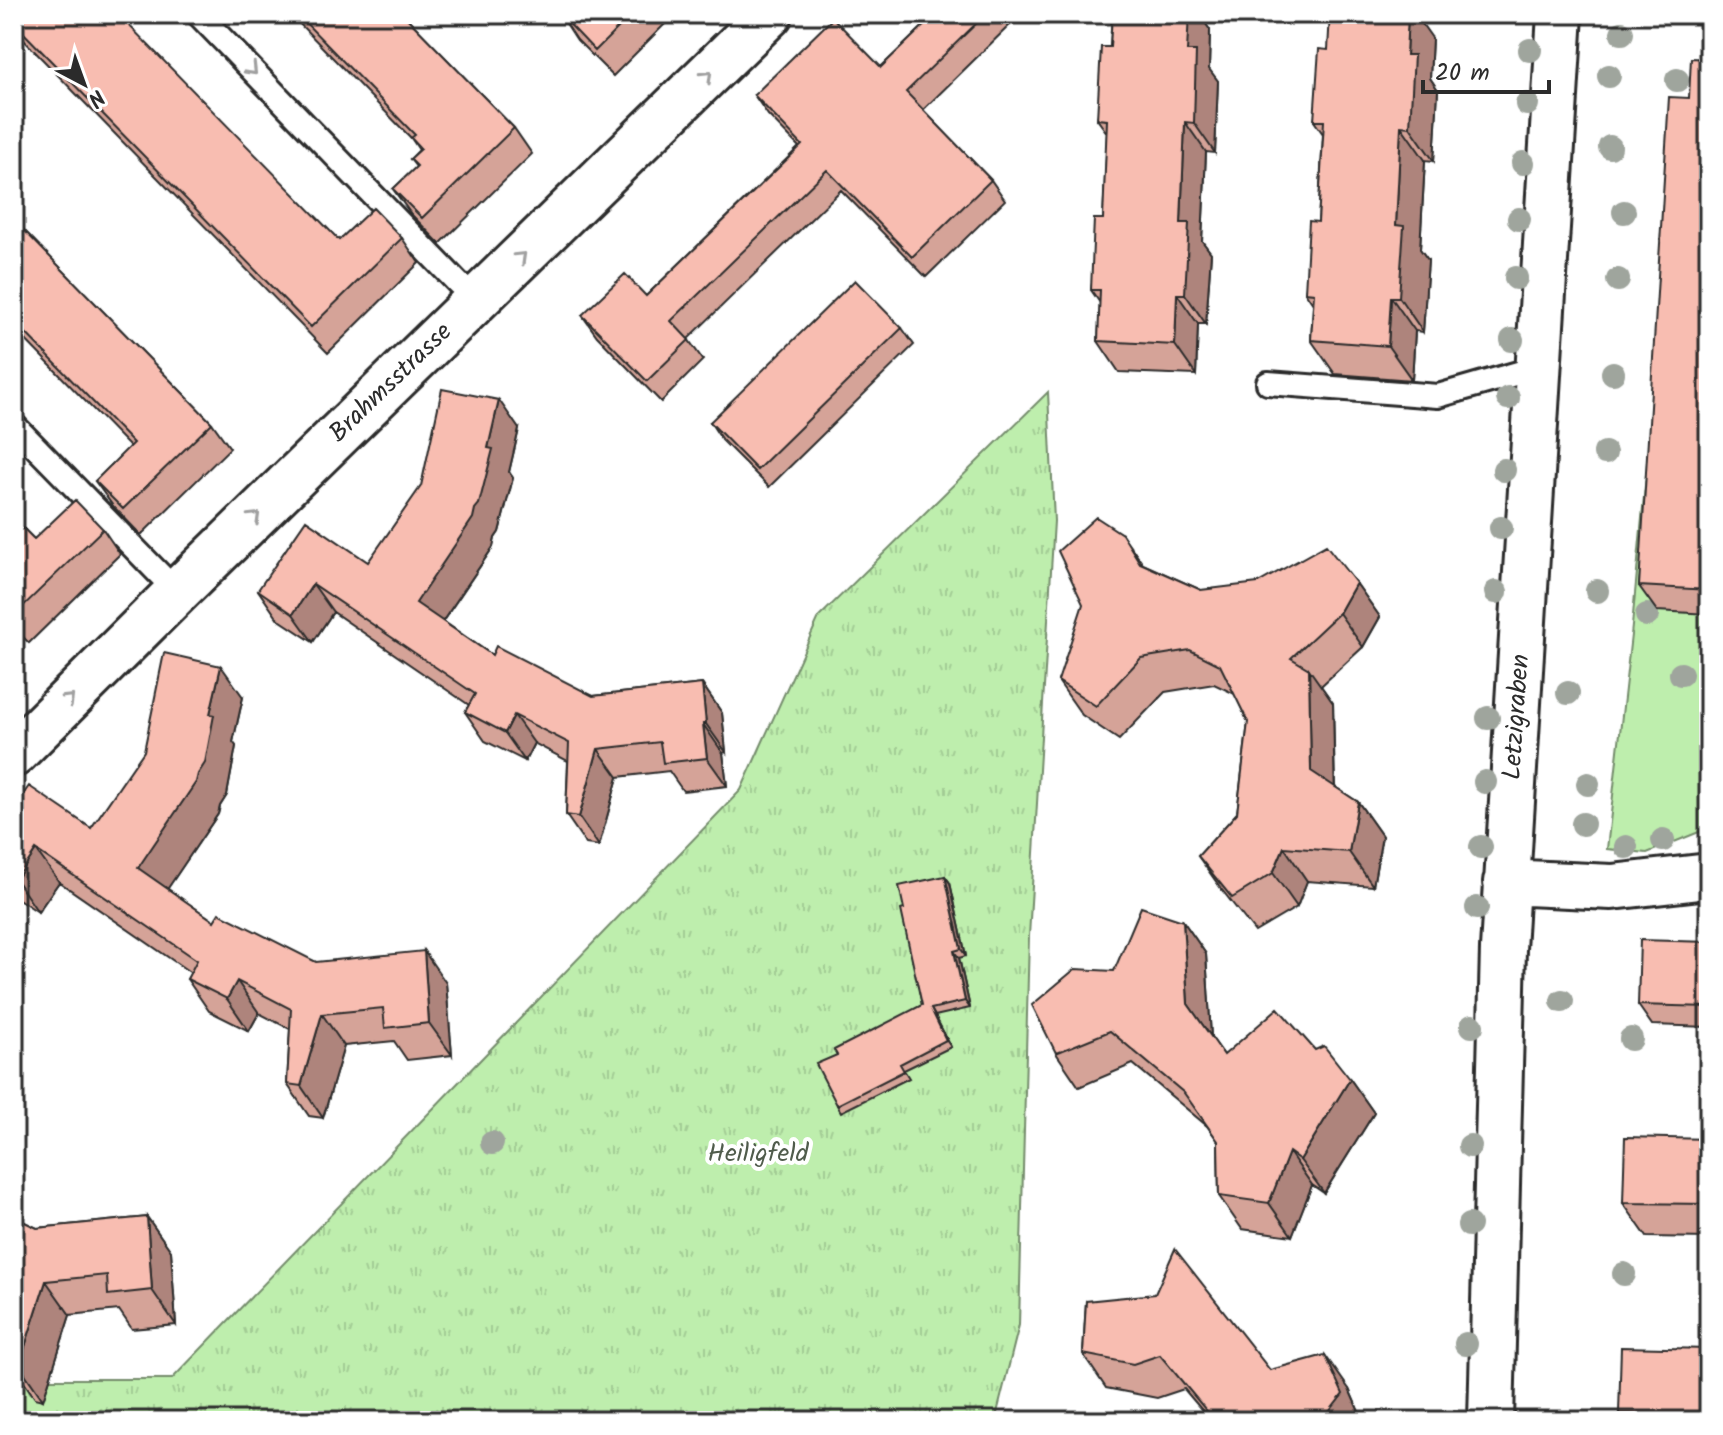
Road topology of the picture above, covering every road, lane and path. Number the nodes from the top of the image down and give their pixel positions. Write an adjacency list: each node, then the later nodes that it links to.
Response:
1 (198, 14): 4 (lane, one-way to 4)
2 (770, 14): 4 (street, Brahmsstrasse, one-way to 2)
3 (1560, 14): 5 (street, Letzigraben)
4 (480, 296): 8 (street, Brahmsstrasse, one-way to 4)
5 (1539, 367): 6 (lane); 11 (street, Letzigraben)
6 (1268, 383)
7 (14, 425): 8 (lane)
8 (177, 592): 9 (street, Brahmsstrasse, one-way to 8)
9 (14, 754)
10 (1709, 876): 11 (street)
11 (1506, 882): 12 (street, Letzigraben)
12 (1491, 1421)

